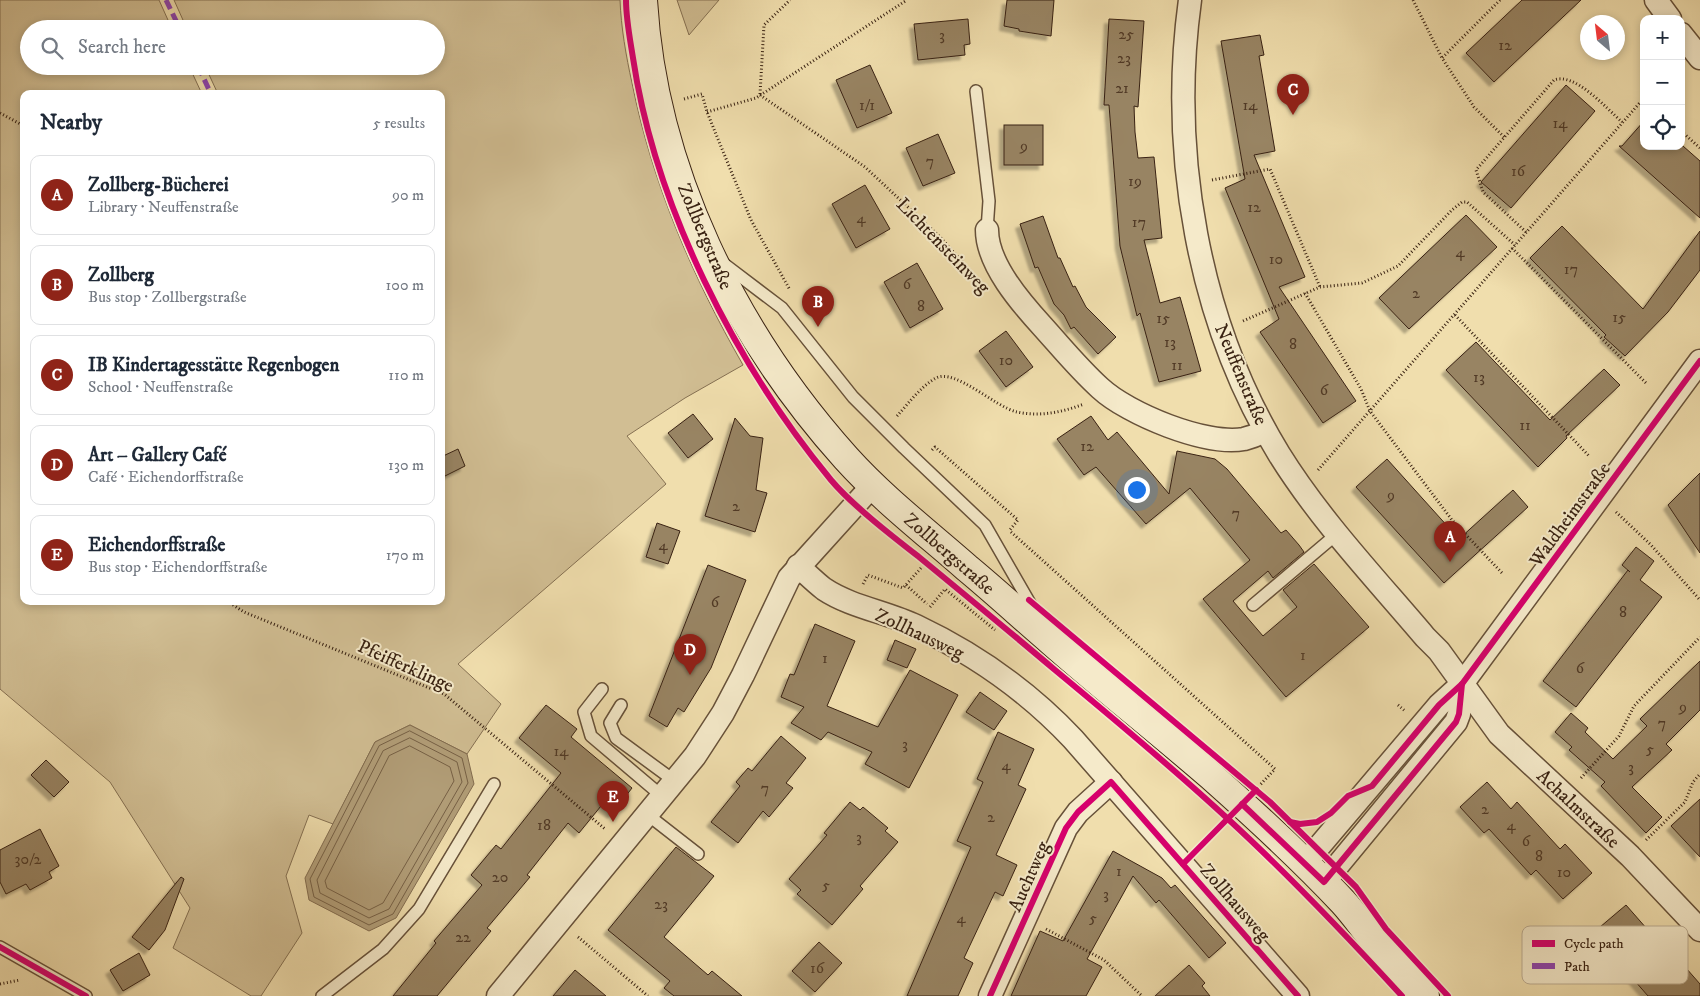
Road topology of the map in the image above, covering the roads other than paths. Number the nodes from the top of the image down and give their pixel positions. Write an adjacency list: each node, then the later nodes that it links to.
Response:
1 (643, 0): 9 (main road, Zollbergstraße)
2 (1190, 0): 11 (street, Neuffenstraße)
3 (1656, 0): 4 (street)
4 (1667, 15)
5 (1685, 39): 6 (street)
6 (1700, 58)
7 (976, 91): 8 (lane)
8 (987, 230): 11 (street, Lichtensteinweg)
9 (711, 254): 12 (main road, Zollbergstraße); 16 (lane)
10 (1700, 361): 17 (street, Waldheimstraße)
11 (1265, 431): 13 (street, Neuffenstraße)
12 (873, 485): 14 (street); 16 (main road, Zollbergstraße)
13 (1338, 533): 15 (lane); 17 (street, Neuffenstraße)
14 (798, 566): 20 (street, Zollhausweg); 22 (street)
15 (1253, 605)
16 (1052, 642): 25 (main road, Zollbergstraße)
17 (1462, 684): 25 (street, Waldheimstraße); 26 (street); 27 (street, Achalmstraße)
18 (602, 689): 22 (lane)
19 (622, 705): 22 (lane)
20 (1111, 782): 32 (street, Auchtweg); 33 (street, Zollhausweg)
21 (494, 784): 30 (lane)
22 (669, 789): 23 (street)
23 (648, 815): 24 (lane); 31 (street)
24 (698, 854)
25 (1305, 863): 26 (main road, Zollbergstraße)
26 (1324, 882): 34 (main road, Zollbergstraße)
27 (1700, 930)
28 (0, 947): 29 (lane)
29 (86, 996)
30 (322, 996)
31 (498, 996)
32 (990, 996)
33 (1298, 996)
34 (1425, 996)

